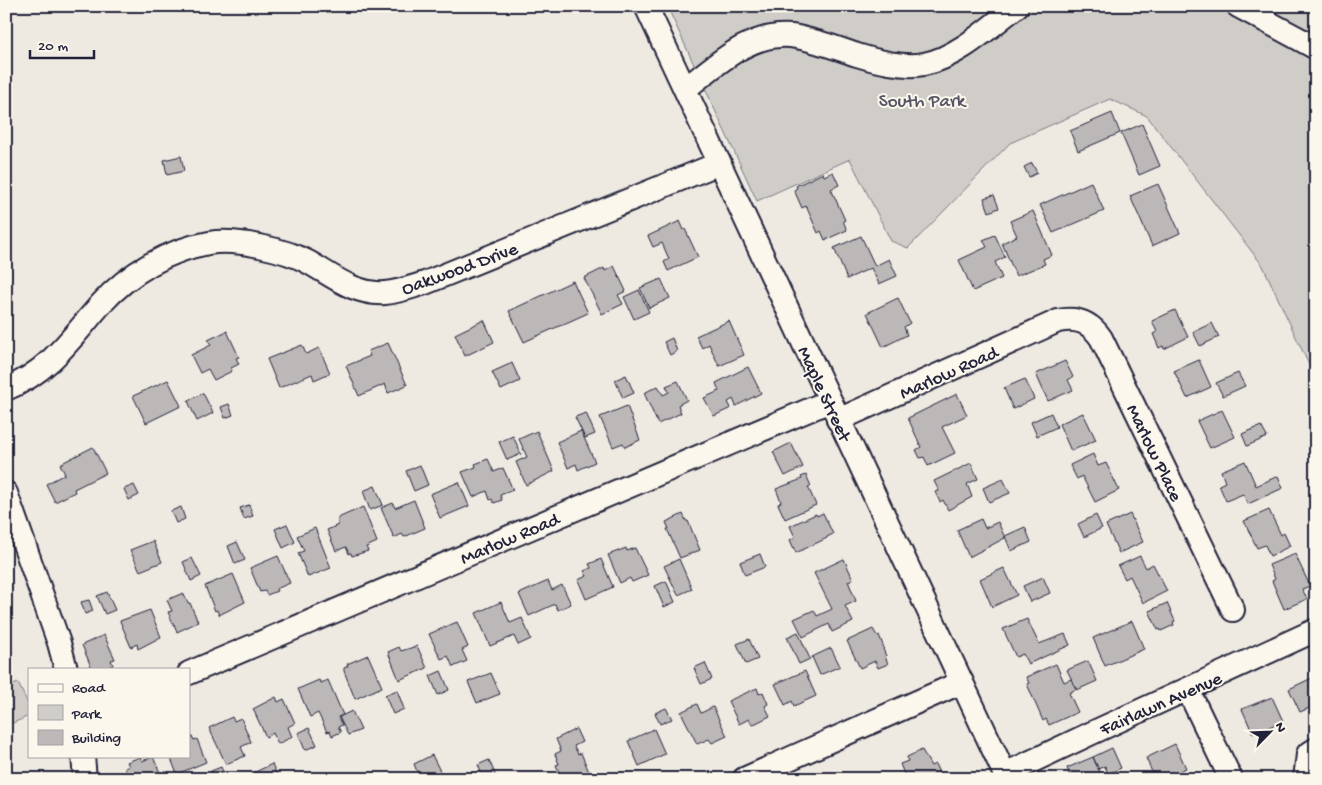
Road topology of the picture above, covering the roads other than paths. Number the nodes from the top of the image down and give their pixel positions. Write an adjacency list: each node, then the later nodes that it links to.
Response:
1 (646, 6): 5 (street, Maple Street)
2 (1017, 6): 5 (street)
3 (1238, 6): 4 (street)
4 (1316, 48)
5 (685, 89): 6 (street, Maple Street)
6 (720, 163): 8 (street, Oakwood Drive); 9 (street, Maple Street)
7 (1058, 321): 9 (street, Marlow Road); 11 (street, Marlow Place)
8 (6, 389)
9 (834, 410): 14 (street, Marlow Road); 15 (street, Maple Street)
10 (6, 493): 13 (street)
11 (1233, 610)
12 (1316, 630): 16 (street, Fairlawn Avenue)
13 (66, 668)
14 (190, 673)
15 (962, 682): 19 (street, Maple Street); 21 (street)
16 (1188, 690): 19 (street, Fairlawn Avenue); 22 (street)
17 (1316, 749): 23 (street)
18 (83, 758): 20 (street)
19 (1006, 776)
20 (86, 779)
21 (744, 779)
22 (1231, 779)
23 (1305, 779)

